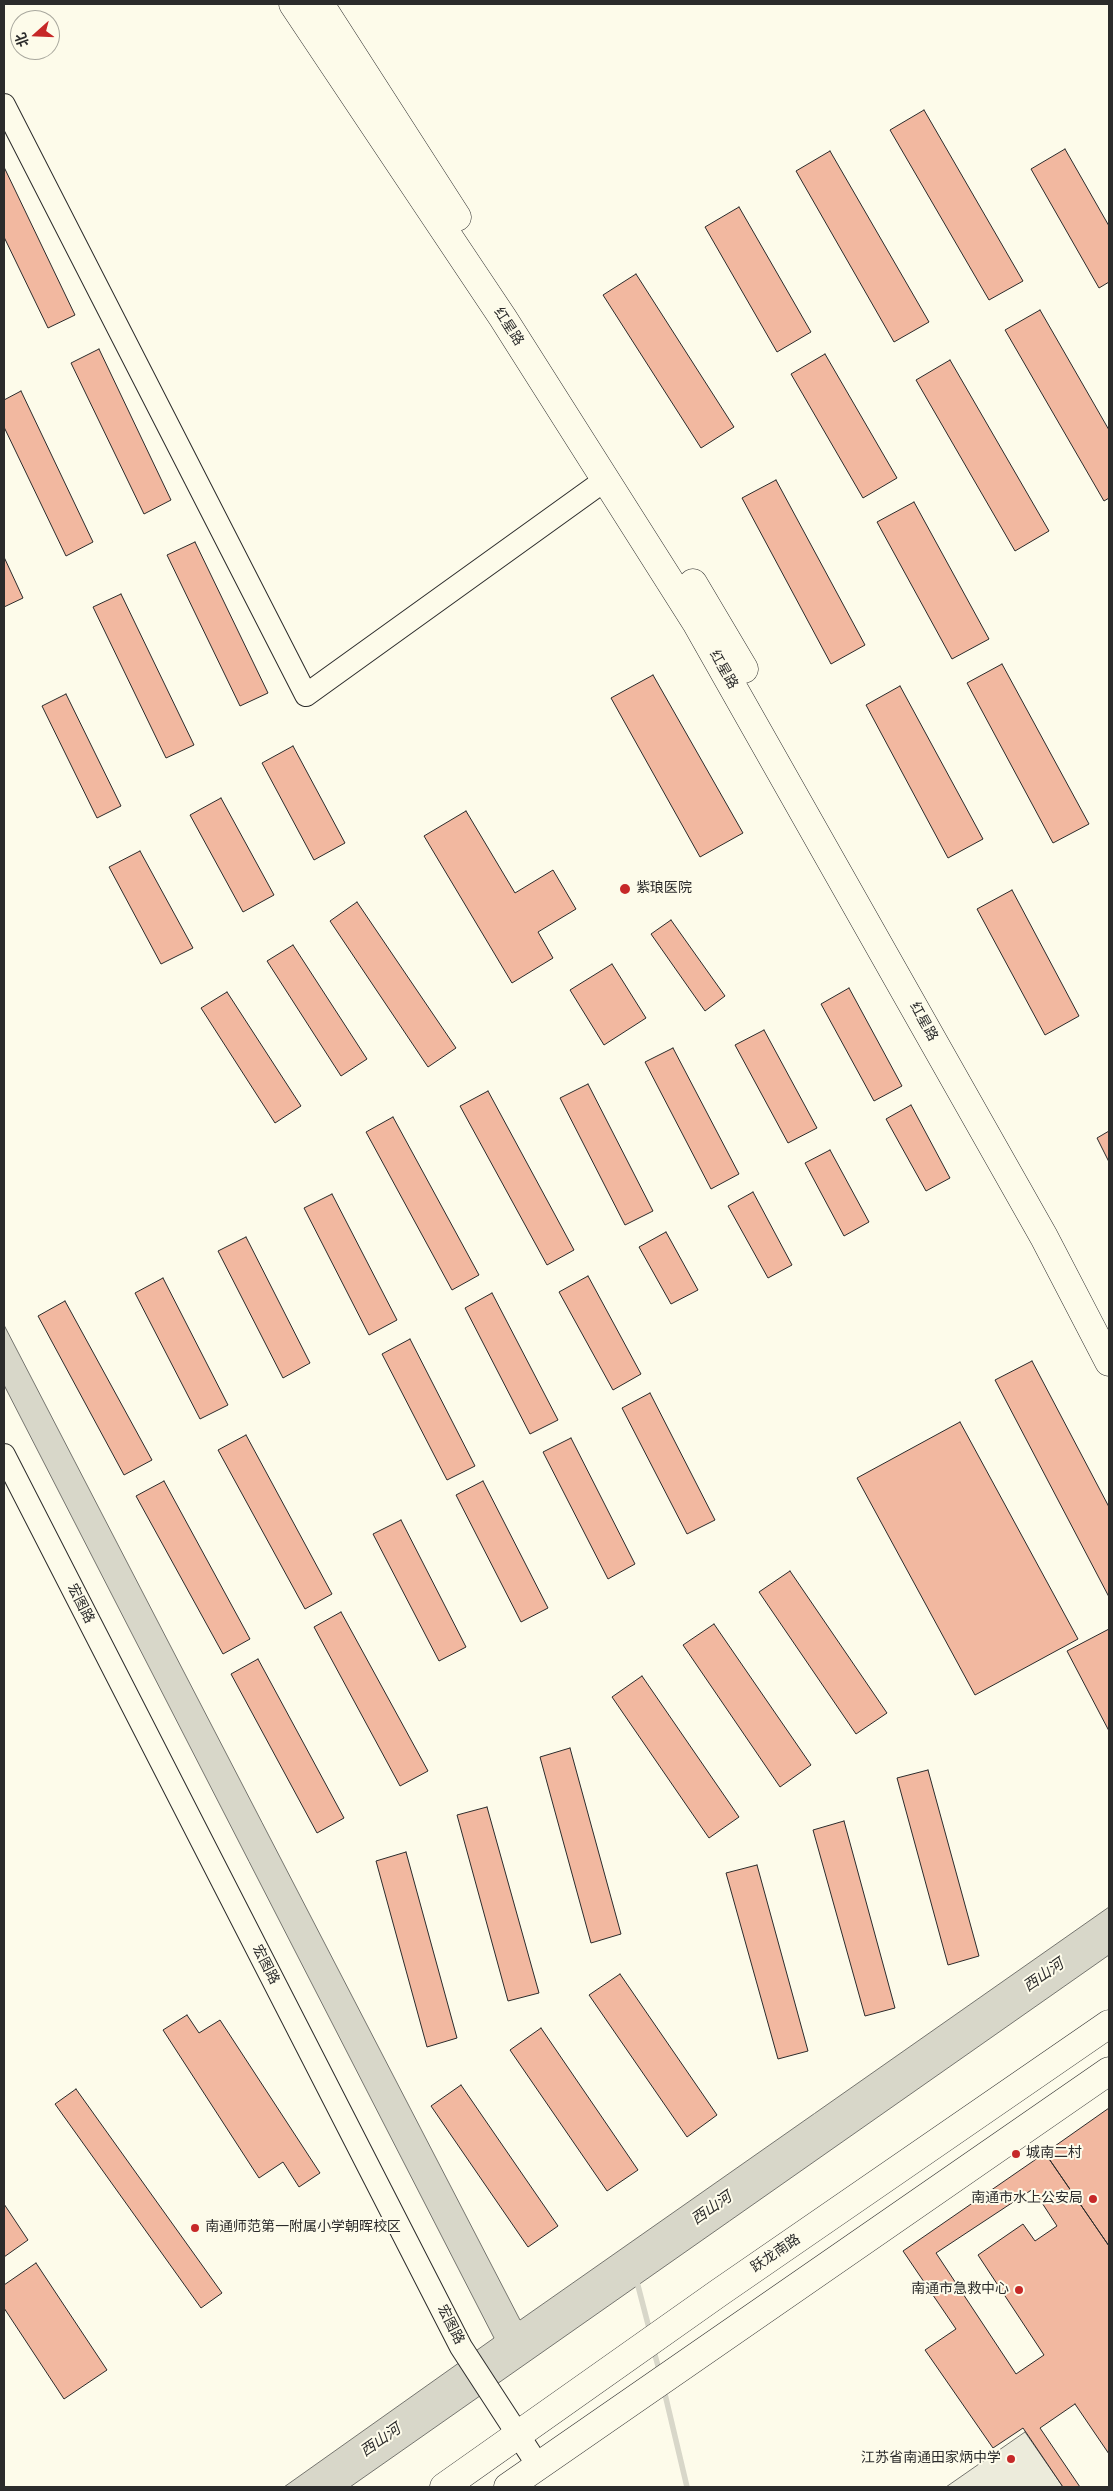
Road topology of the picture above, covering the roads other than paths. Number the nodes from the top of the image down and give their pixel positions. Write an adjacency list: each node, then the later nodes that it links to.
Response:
1 (293, 4): 4 (main road, 红星路)
2 (320, 4): 5 (main road, 红星路)
3 (4, 104): 4 (street)
4 (605, 480): 6 (main road, 红星路)
5 (1109, 1326)
6 (1109, 1362)
7 (4, 1455): 10 (street, 宏图路)
8 (1109, 2024): 10 (main road, 跃龙南路)
9 (1109, 2071): 11 (main road)
10 (518, 2436): 11 (street, 宏图路); 12 (main road, 跃龙南路)
11 (539, 2467): 13 (main road)
12 (444, 2487)
13 (508, 2487)

